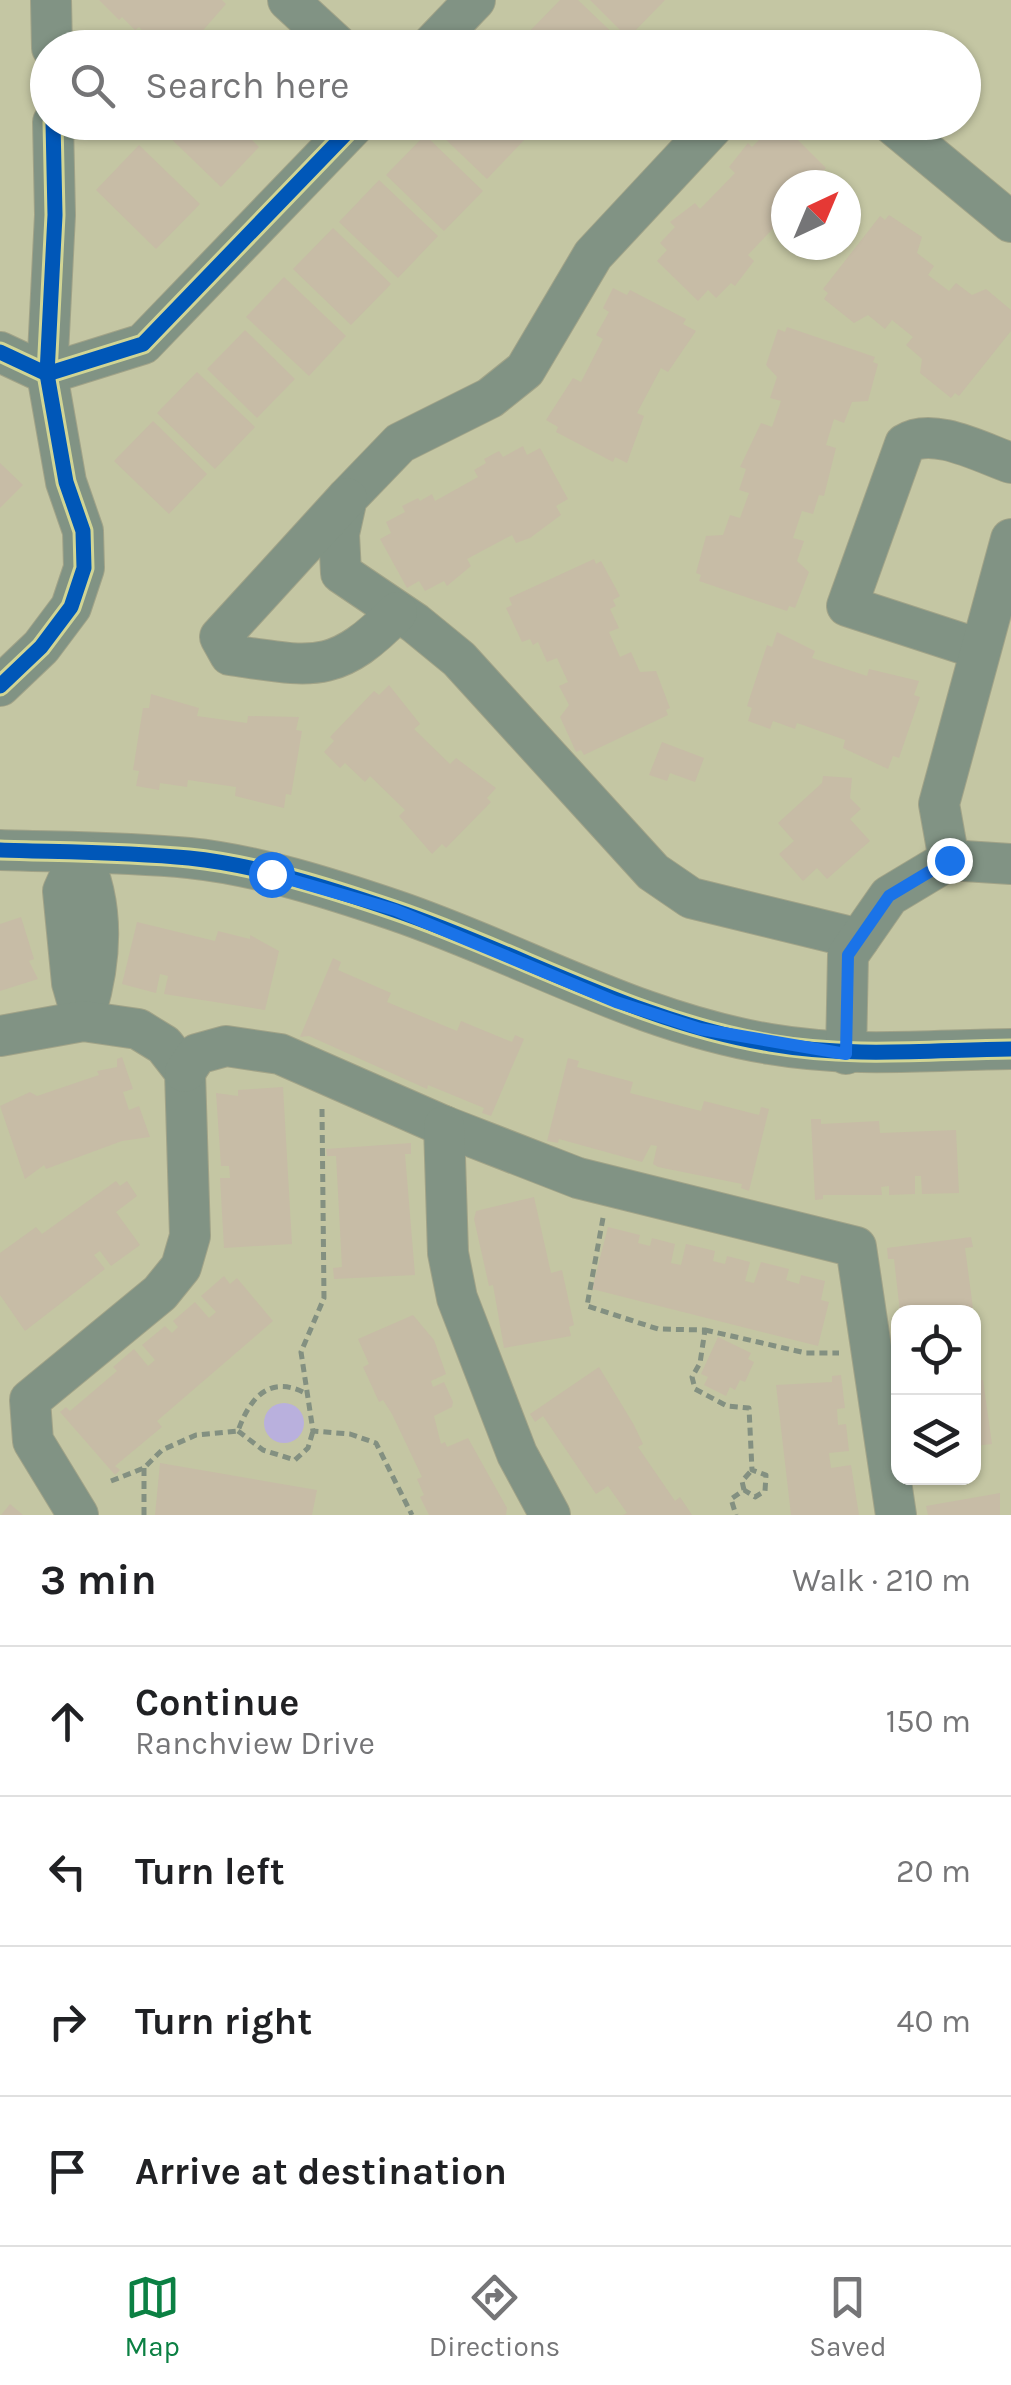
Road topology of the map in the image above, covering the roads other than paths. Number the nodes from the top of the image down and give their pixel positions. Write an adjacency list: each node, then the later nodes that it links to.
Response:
1 (51, 0): 4 (street)
2 (288, 0): 5 (street)
3 (475, 0): 6 (street)
4 (52, 30)
5 (320, 30)
6 (446, 30)
7 (54, 140): 13 (street)
8 (340, 140): 13 (street)
9 (700, 140): 15 (street)
10 (912, 140): 11 (street)
11 (1011, 222)
12 (0, 352): 13 (street)
13 (47, 374): 19 (street)
14 (1011, 463): 18 (street)
15 (347, 498): 17 (street); 17 (street)
16 (1011, 539): 18 (street)
17 (397, 612): 24 (street)
18 (979, 649): 22 (street)
19 (0, 686)
20 (0, 850): 21 (street)
21 (80, 853): 25 (street); 28 (street)
22 (949, 860): 23 (street); 24 (street)
23 (1011, 864)
24 (859, 939): 28 (street)
25 (83, 1021): 26 (street); 29 (street)
26 (0, 1036)
27 (1011, 1049): 28 (street)
28 (846, 1054)
29 (185, 1072): 30 (street); 31 (street)
30 (444, 1126): 32 (street); 33 (street)
31 (78, 1515)
32 (550, 1515)
33 (896, 1515)

